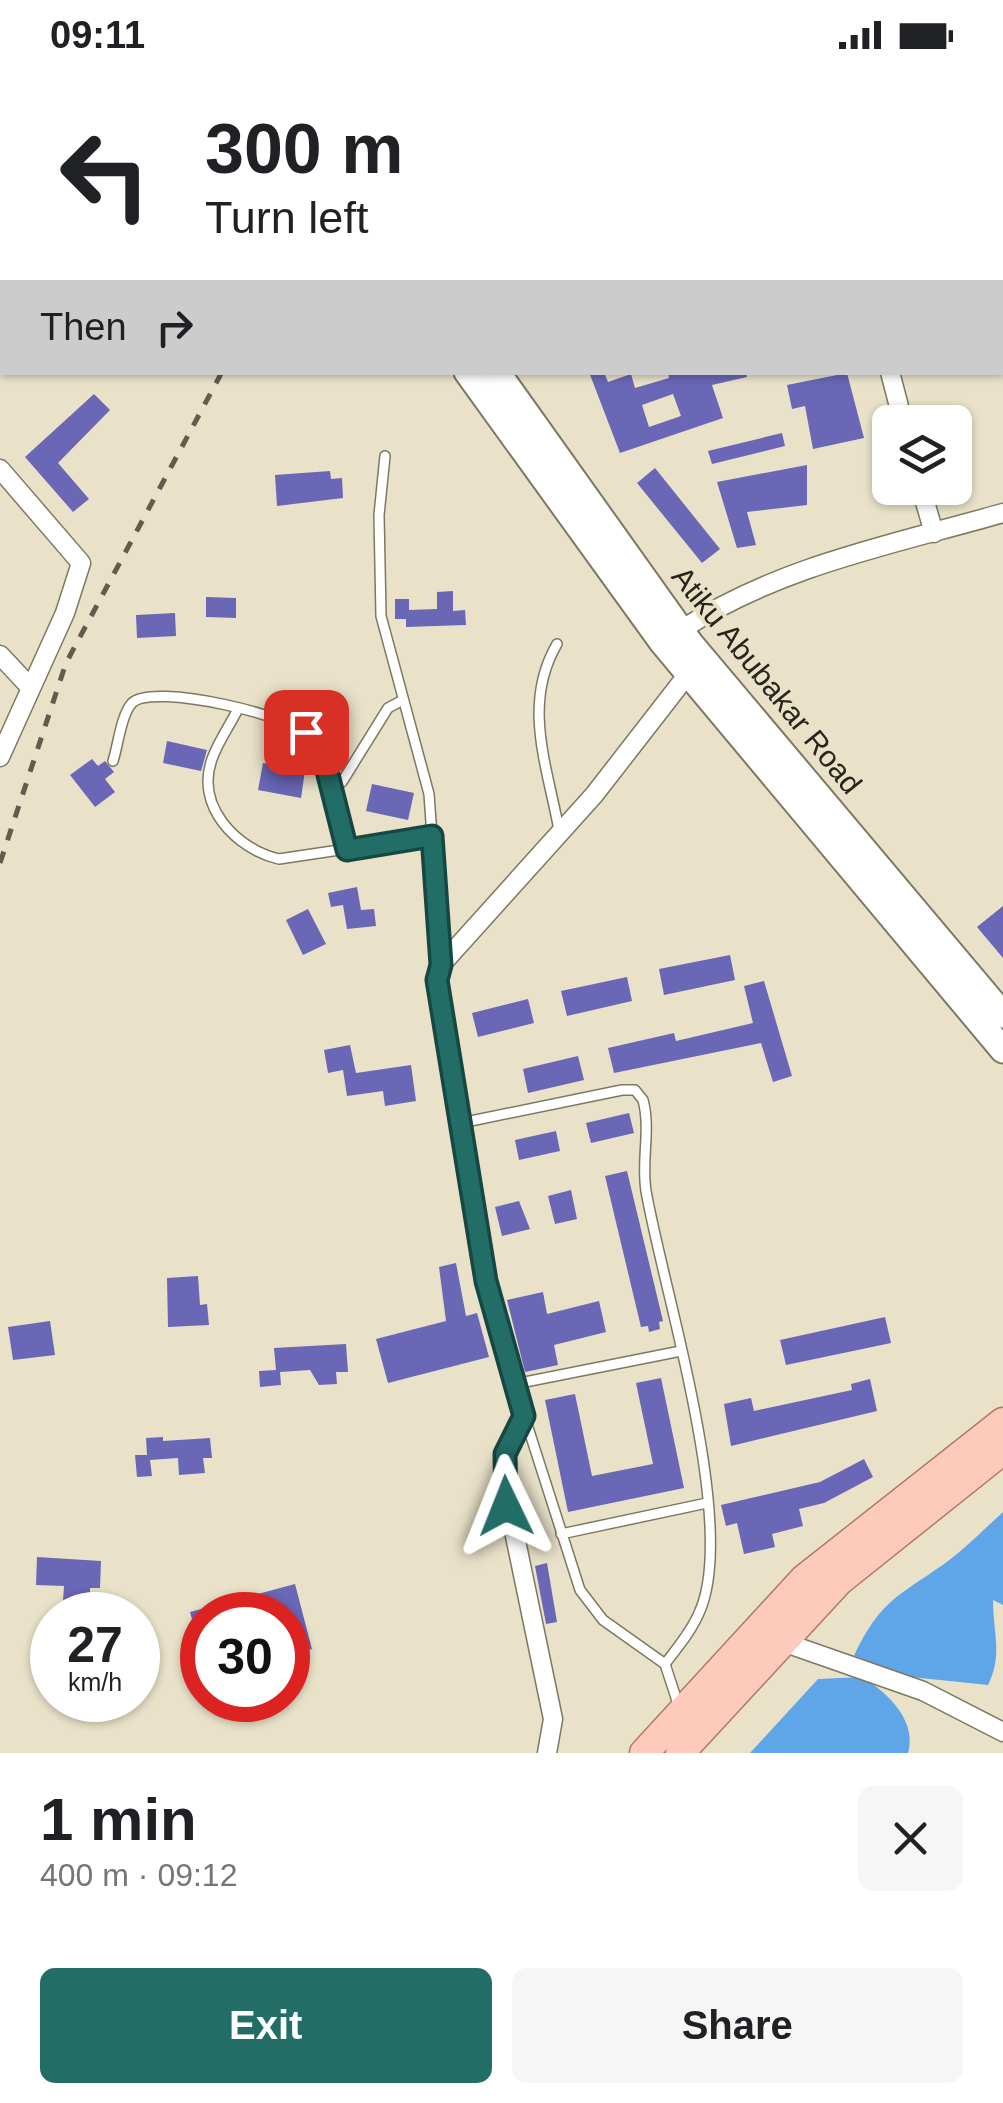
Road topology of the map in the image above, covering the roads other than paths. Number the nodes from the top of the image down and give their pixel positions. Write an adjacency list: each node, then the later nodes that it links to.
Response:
1 (470, 375): 13 (street)
2 (499, 375): 10 (street, Atiku Abubakar Road)
3 (891, 375): 4 (street)
4 (899, 405)
5 (384, 456): 15 (lane)
6 (0, 470): 14 (street)
7 (926, 505): 9 (street)
8 (1003, 513): 9 (street)
9 (934, 533): 10 (street)
10 (681, 630): 24 (street, Atiku Abubakar Road)
11 (557, 644): 20 (lane)
12 (0, 654): 14 (street)
13 (688, 674): 20 (street); 25 (street)
14 (30, 687): 17 (street)
15 (403, 700): 19 (lane); 21 (lane)
16 (238, 709): 18 (lane); 19 (lane); 22 (lane)
17 (0, 757)
18 (113, 761)
19 (332, 785): 22 (lane)
20 (559, 830): 23 (street)
21 (432, 836): 22 (lane); 23 (lane)
22 (347, 850)
23 (441, 965): 26 (street)
24 (1003, 1015)
25 (1003, 1050)
26 (462, 1122): 27 (lane); 28 (street)
27 (681, 1352): 28 (lane); 33 (lane)
28 (515, 1384): 29 (street)
29 (524, 1416): 34 (lane); 39 (street)
30 (1003, 1422): 37 (main road)
31 (1003, 1450): 35 (main road)
32 (1003, 1465): 35 (street)
33 (707, 1502): 34 (lane); 36 (lane)
34 (561, 1534): 36 (lane)
35 (788, 1633): 37 (main road); 38 (street)
36 (665, 1664): 37 (lane)
37 (683, 1729): 40 (main road)
38 (1003, 1732)
39 (547, 1753)
40 (644, 1753)

